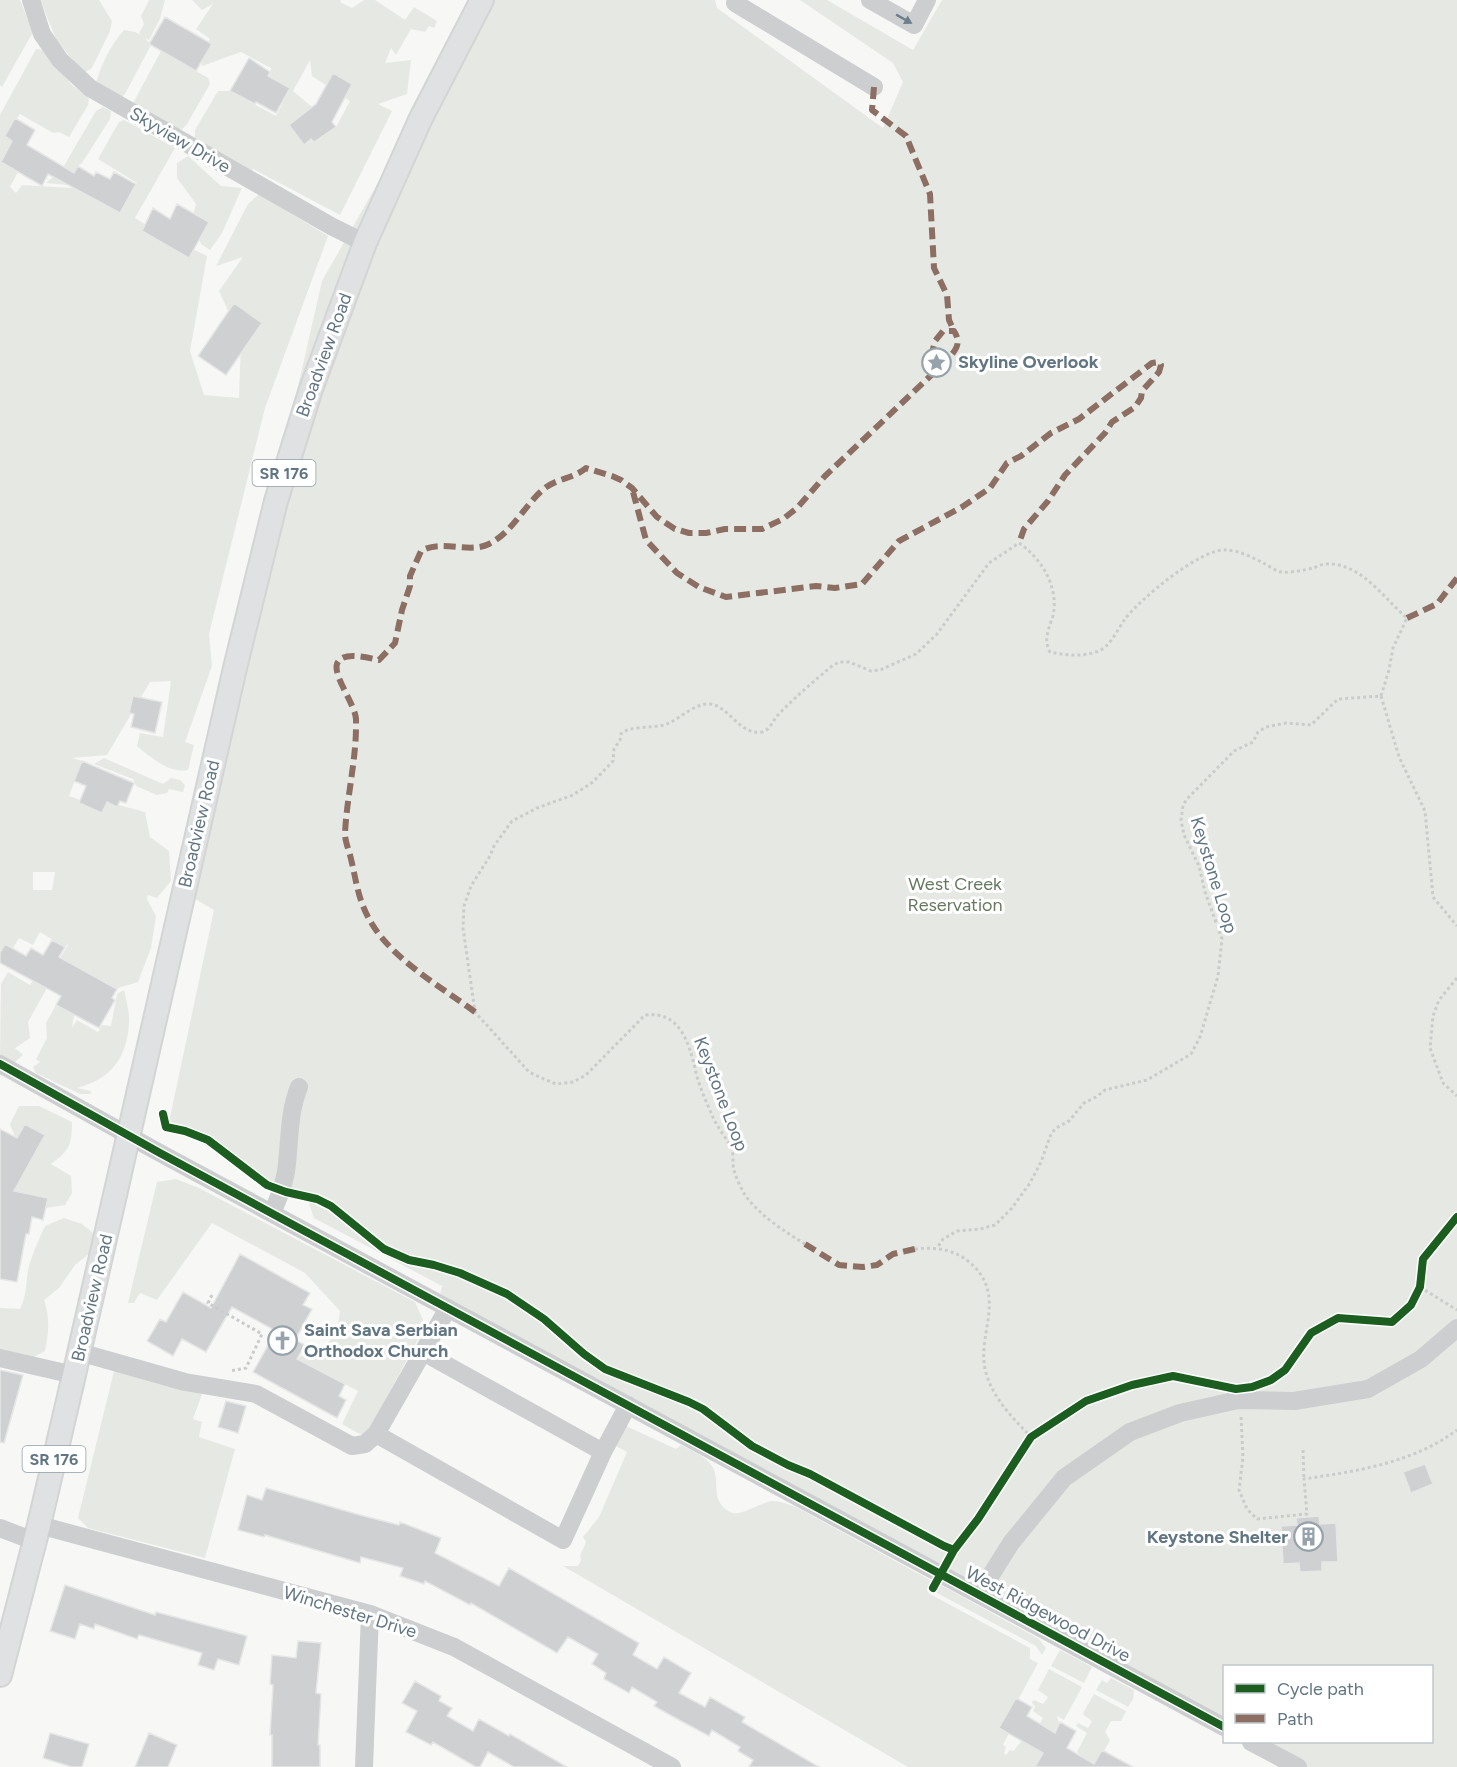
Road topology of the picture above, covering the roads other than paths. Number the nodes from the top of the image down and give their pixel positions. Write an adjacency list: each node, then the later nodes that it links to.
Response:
1 (31, 0): 7 (street, Skyview Drive)
2 (482, 0): 7 (main road, Broadview Road / SR 176)
3 (870, 0): 4 (street, one-way to 4)
4 (927, 0)
5 (735, 1): 6 (street)
6 (874, 87)
7 (365, 243): 10 (main road, Broadview Road / SR 176)
8 (0, 1064): 10 (street, West Ridgewood Drive)
9 (299, 1087): 11 (street)
10 (128, 1135): 11 (street, West Ridgewood Drive); 14 (main road, Broadview Road / SR 176)
11 (272, 1213): 12 (street, West Ridgewood Drive)
12 (448, 1308): 15 (street); 18 (street, West Ridgewood Drive)
13 (1457, 1328): 23 (street)
14 (79, 1352): 17 (main road, Broadview Road / SR 176); 19 (street)
15 (423, 1352): 19 (street); 20 (street)
16 (0, 1358): 17 (street)
17 (74, 1375): 22 (main road, Broadview Road / SR 176)
18 (627, 1405): 20 (street); 23 (street, West Ridgewood Drive)
19 (376, 1434): 20 (street)
20 (603, 1452)
21 (0, 1528): 22 (street, Winchester Drive)
22 (37, 1533): 24 (street, Winchester Drive); 25 (main road, Broadview Road / SR 176)
23 (979, 1594): 26 (street, West Ridgewood Drive)
24 (370, 1614): 28 (street); 29 (street, Winchester Drive)
25 (0, 1675)
26 (1223, 1726)
27 (1253, 1743): 30 (street)
28 (364, 1767)
29 (672, 1767)
30 (1298, 1767)

